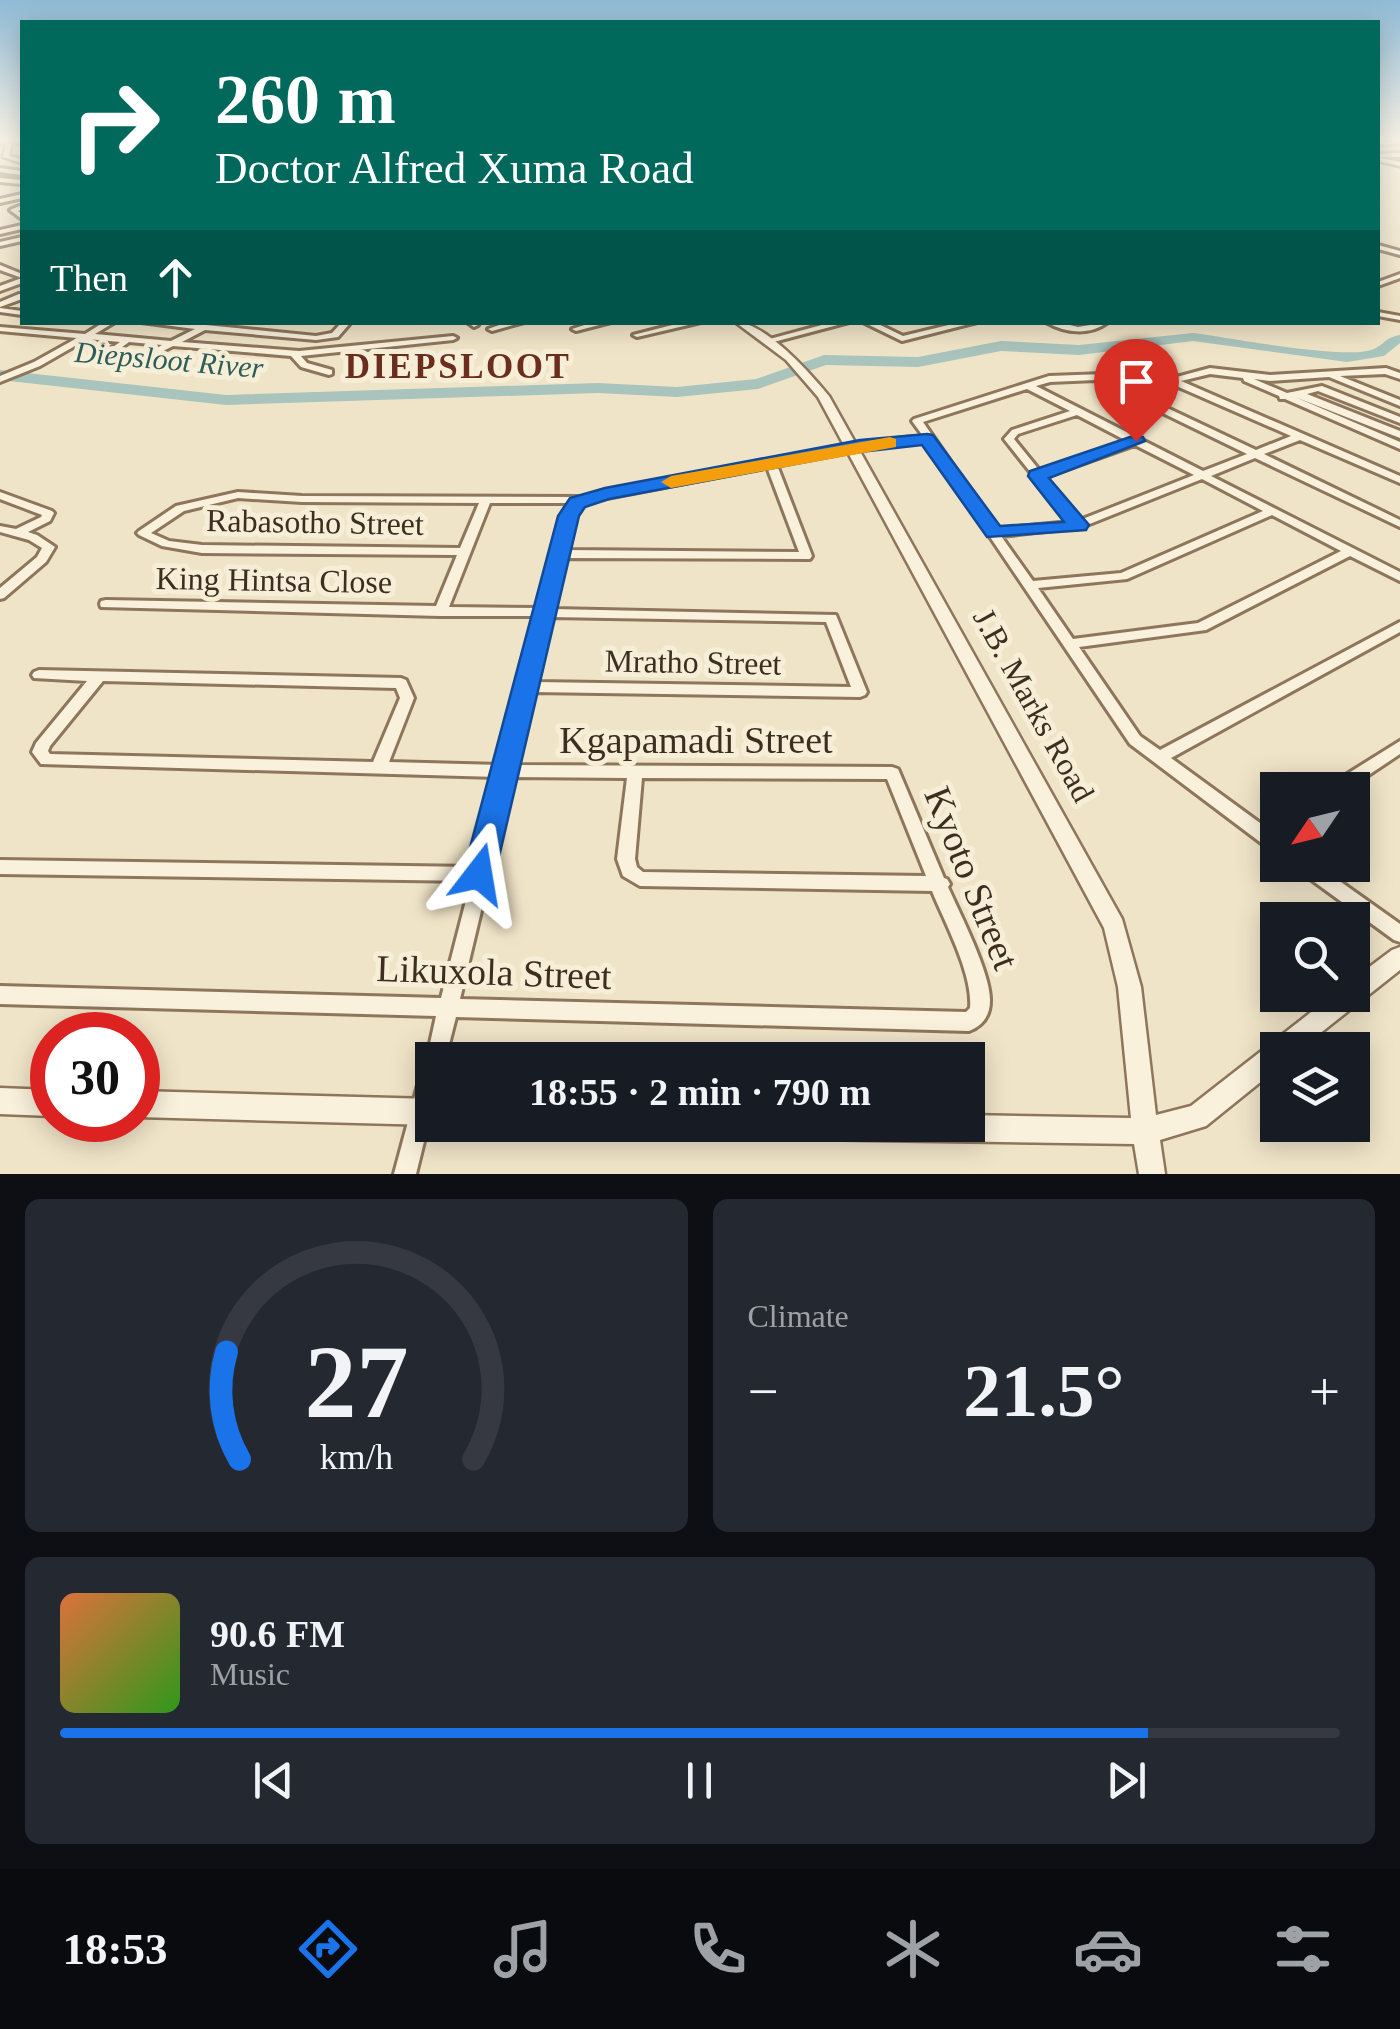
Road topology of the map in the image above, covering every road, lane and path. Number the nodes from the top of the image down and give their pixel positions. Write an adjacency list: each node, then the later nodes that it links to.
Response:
1 (106, 325): 19 (street)
2 (173, 325): 14 (street)
3 (208, 325): 14 (street)
4 (344, 325): 20 (street)
5 (508, 325): 16 (street)
6 (594, 325): 17 (street)
7 (684, 325): 18 (street)
8 (744, 325): 23 (street, J.B. Marks Road)
9 (832, 325): 23 (street)
10 (872, 325): 11 (street)
11 (961, 325)
12 (1060, 325): 13 (street)
13 (1102, 325)
14 (202, 328): 20 (street); 25 (street)
15 (0, 329): 19 (street)
16 (492, 329)
17 (576, 329)
18 (637, 335)
19 (84, 337): 24 (street); 34 (street)
20 (328, 337): 21 (street)
21 (370, 338)
22 (453, 338): 26 (street)
23 (766, 340): 47 (street, J.B. Marks Road)
24 (126, 341): 25 (street); 28 (street)
25 (172, 344): 26 (street); 27 (street)
26 (294, 353): 29 (street)
27 (154, 359)
28 (99, 361)
29 (328, 372)
30 (1326, 374): 31 (street); 32 (street); 39 (street)
31 (1241, 376): 35 (street); 38 (street)
32 (1399, 376)
33 (1096, 377): 35 (street); 36 (street); 48 (street)
34 (0, 379)
35 (1176, 380): 43 (street)
36 (1027, 386): 40 (street); 44 (street)
37 (1296, 393): 38 (street); 41 (street); 42 (street)
38 (1283, 396): 46 (street)
39 (1400, 403)
40 (1079, 412): 45 (street); 50 (street)
41 (1400, 420)
42 (1400, 434)
43 (1300, 436): 48 (street); 52 (street)
44 (927, 439): 47 (street, King Hintsa Close); 61 (street)
45 (1136, 441): 50 (street); 51 (street)
46 (1400, 446)
47 (852, 448): 49 (street, King Hintsa Close); 105 (street, J.B. Marks Road)
48 (1252, 454): 51 (street); 57 (street)
49 (771, 464): 54 (street, King Hintsa Close); 65 (street)
50 (1037, 476): 58 (street)
51 (1203, 476): 56 (street); 58 (street)
52 (1400, 480)
53 (0, 495): 60 (street)
54 (582, 500): 55 (street, King Hintsa Close); 65 (street)
55 (486, 501): 62 (street, King Hintsa Close); 63 (street)
56 (1272, 511): 64 (street); 67 (street)
57 (1400, 524)
58 (1078, 525): 61 (street)
59 (0, 529): 60 (street)
60 (17, 533): 68 (street)
61 (994, 533): 67 (street)
62 (166, 544): 63 (street, Rabasotho Street)
63 (464, 552): 70 (street)
64 (1350, 552): 66 (street); 73 (street)
65 (560, 554): 71 (street)
66 (1400, 577)
67 (1030, 585): 73 (street)
68 (0, 595)
69 (106, 604): 70 (street, King Hintsa Close)
70 (440, 612): 71 (street, King Hintsa Close)
71 (545, 613): 76 (street); 77 (street, King Hintsa Close)
72 (1400, 626): 79 (street)
73 (1070, 644): 79 (street)
74 (39, 675): 75 (street)
75 (99, 676): 80 (street); 80 (street, Kgapamadi Street)
76 (526, 687): 77 (street, Mratho Street); 81 (street)
77 (860, 692)
78 (1400, 747): 83 (street)
79 (1158, 758): 85 (street)
80 (380, 765): 81 (street, Kgapamadi Street)
81 (505, 771): 82 (street, Kgapamadi Street); 87 (street)
82 (634, 772): 84 (street, Kgapamadi Street); 89 (street)
83 (1362, 772)
84 (892, 773): 89 (street, Kyoto Street)
85 (1260, 827)
86 (0, 868): 87 (street)
87 (479, 874): 94 (street)
88 (1328, 882): 90 (street)
89 (940, 884): 95 (street, Kyoto Street)
90 (1400, 934)
91 (1400, 957): 92 (street)
92 (1370, 980)
93 (0, 995): 94 (street, Likuxola Street)
94 (450, 1005): 95 (street, Likuxola Street); 98 (street)
95 (980, 1010)
96 (1329, 1012): 97 (street)
97 (1303, 1032)
98 (440, 1042)
99 (1260, 1066): 105 (street)
100 (0, 1101): 101 (street)
101 (30, 1102)
102 (160, 1105): 103 (street)
103 (415, 1111)
104 (985, 1129): 105 (street)
105 (1144, 1131): 108 (street, J.B. Marks Road)
106 (417, 1142): 107 (street)
107 (406, 1174)
108 (1152, 1174)

